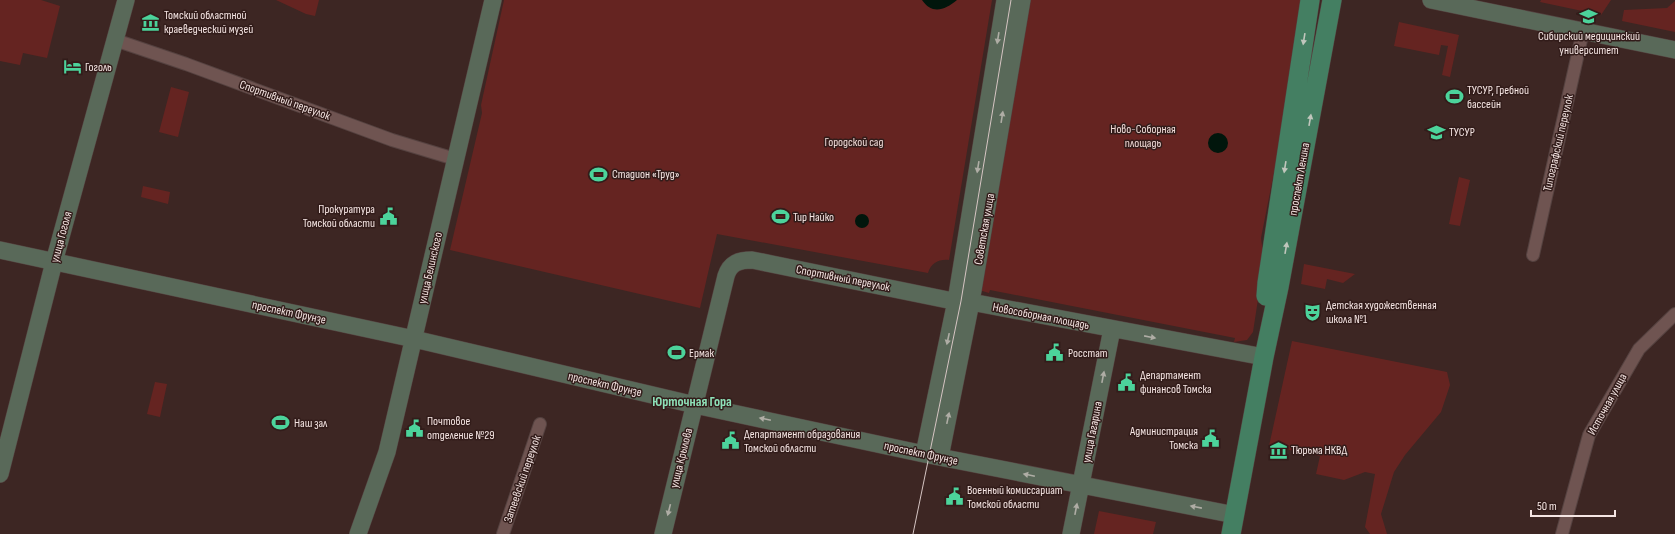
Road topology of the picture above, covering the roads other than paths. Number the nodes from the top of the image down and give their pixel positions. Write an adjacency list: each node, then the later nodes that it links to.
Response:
1 (126, 0): 9 (street, улица Гоголя)
2 (493, 0): 11 (street, улица Белинского)
3 (1005, 0): 16 (street, Советская улица, one-way to 16)
4 (1022, 0): 16 (street, Советская улица, one-way to 4)
5 (1310, 0): 20 (main road, проспект Ленина, one-way to 20)
6 (1332, 0): 20 (main road, проспект Ленина, one-way to 6)
7 (1431, 0): 8 (street)
8 (1583, 31): 10 (street); 13 (street, Типографский переулок)
9 (114, 40): 11 (street, Спортивный переулок); 14 (street, улица Гоголя)
10 (1675, 50)
11 (455, 159): 19 (street, улица Белинского)
12 (0, 250): 14 (street, проспект Фрунзе)
13 (1534, 255)
14 (54, 262): 19 (street, проспект Фрунзе); 24 (street, улица Гоголя)
15 (731, 266): 16 (street, Спортивный переулок); 21 (street, улица Крылова)
16 (963, 301): 18 (street, Новособорная площадь); 23 (street, Советская улица)
17 (1675, 314): 32 (street, Источная улица)
18 (1112, 329): 20 (street, one-way to 20); 25 (street, улица Гагарина, one-way to 18)
19 (414, 339): 21 (street, проспект Фрунзе); 27 (street, улица Белинского)
20 (1264, 357): 26 (main road, проспект Ленина)
21 (694, 405): 23 (street, проспект Фрунзе, one-way to 21); 29 (street, улица Крылова, one-way to 29)
22 (540, 424): 28 (street, Затеевский переулок)
23 (932, 455): 25 (street, проспект Фрунзе, one-way to 23)
24 (0, 474)
25 (1081, 484): 26 (street, проспект Фрунзе, one-way to 25); 30 (street, улица Гагарина, one-way to 25)
26 (1235, 515): 31 (main road, проспект Ленина)
27 (358, 534)
28 (503, 534)
29 (663, 534)
30 (1071, 534)
31 (1231, 534)
32 (1562, 534)

